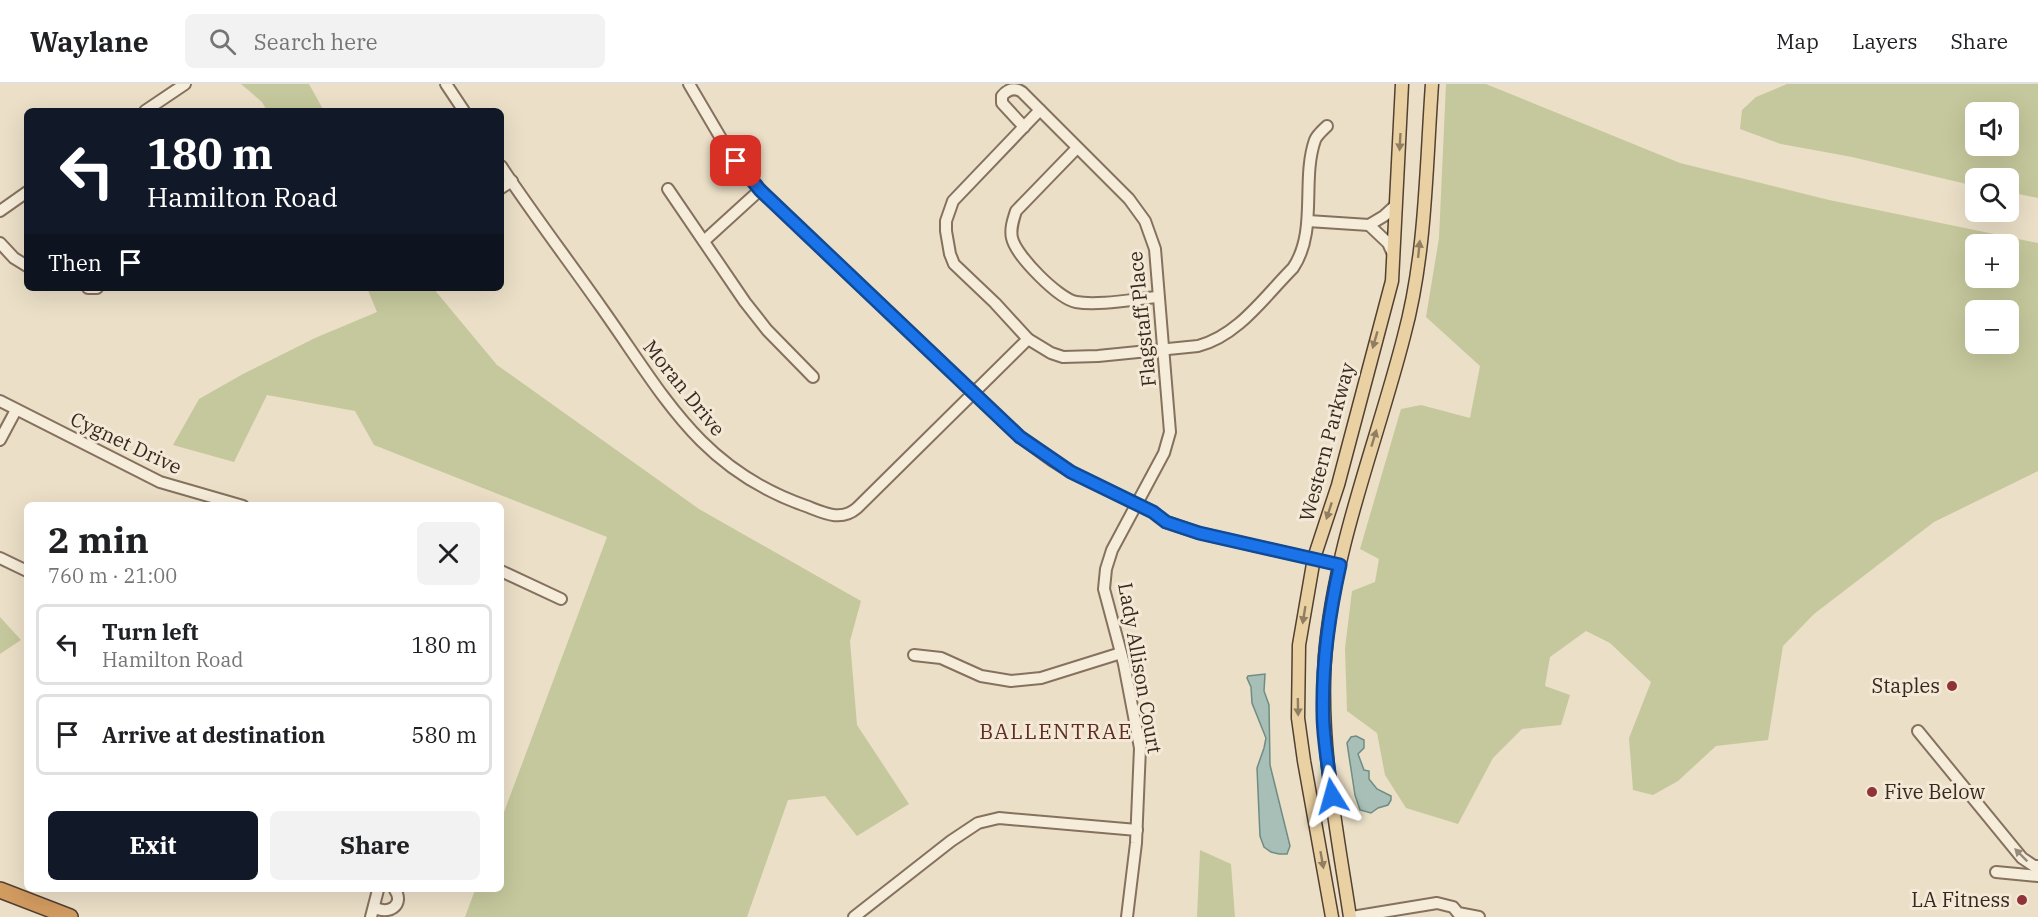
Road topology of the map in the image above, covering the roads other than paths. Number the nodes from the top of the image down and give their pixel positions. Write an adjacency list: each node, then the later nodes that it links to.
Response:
1 (185, 84): 6 (street)
2 (446, 84): 7 (street)
3 (689, 84): 16 (street)
4 (1402, 84): 18 (main road, Western Parkway, one-way to 18)
5 (1432, 84): 38 (main road, one-way to 5)
6 (149, 108)
7 (462, 108)
8 (1040, 110): 10 (street); 10 (street, Flagstaff Place); 11 (street, Flagstaff Place)
9 (1327, 126): 20 (street)
10 (1024, 127): 27 (street)
11 (1077, 148): 26 (street, Flagstaff Place); 26 (street)
12 (504, 169): 13 (street, Moran Drive)
13 (512, 181): 14 (street); 30 (street, Moran Drive)
14 (504, 186)
15 (668, 189): 22 (street)
16 (760, 190): 22 (street); 30 (street)
17 (24, 194): 19 (street)
18 (1396, 205): 21 (street); 24 (main road, Western Parkway)
19 (0, 211)
20 (1308, 221): 21 (street); 28 (street)
21 (1369, 225): 24 (street)
22 (704, 241): 29 (street)
23 (0, 243): 25 (street)
24 (1393, 254): 37 (main road, Western Parkway, one-way to 37)
25 (24, 264)
26 (1158, 297): 28 (street, Flagstaff Place)
27 (1028, 339): 28 (street); 30 (street, Moran Drive)
28 (1163, 350): 35 (street, Flagstaff Place)
29 (813, 377)
30 (974, 394): 35 (street)
31 (0, 401): 32 (street, Cygnet Drive)
32 (16, 410): 33 (street); 34 (street, Cygnet Drive)
33 (0, 440)
34 (229, 502)
35 (1136, 504): 37 (street); 42 (street, Lady Allison Court)
36 (0, 558): 39 (street)
37 (1314, 558): 38 (street); 57 (main road, Western Parkway, one-way to 57)
38 (1340, 565): 58 (main road)
39 (24, 570)
40 (504, 572): 41 (street)
41 (561, 599)
42 (1121, 653): 43 (street); 45 (street, Lady Allison Court)
43 (914, 655)
44 (1918, 731): 46 (street, one-way to 44)
45 (1137, 830): 54 (street); 56 (street, Lady Allison Court)
46 (2038, 866)
47 (1996, 872): 48 (street)
48 (2038, 876)
49 (0, 890): 55 (highway)
50 (378, 892): 52 (street)
51 (398, 892): 52 (street)
52 (373, 912)
53 (1456, 915): 58 (street); 59 (street)
54 (859, 916)
55 (70, 917)
56 (1127, 917)
57 (1332, 917)
58 (1351, 917)
59 (1479, 917)

